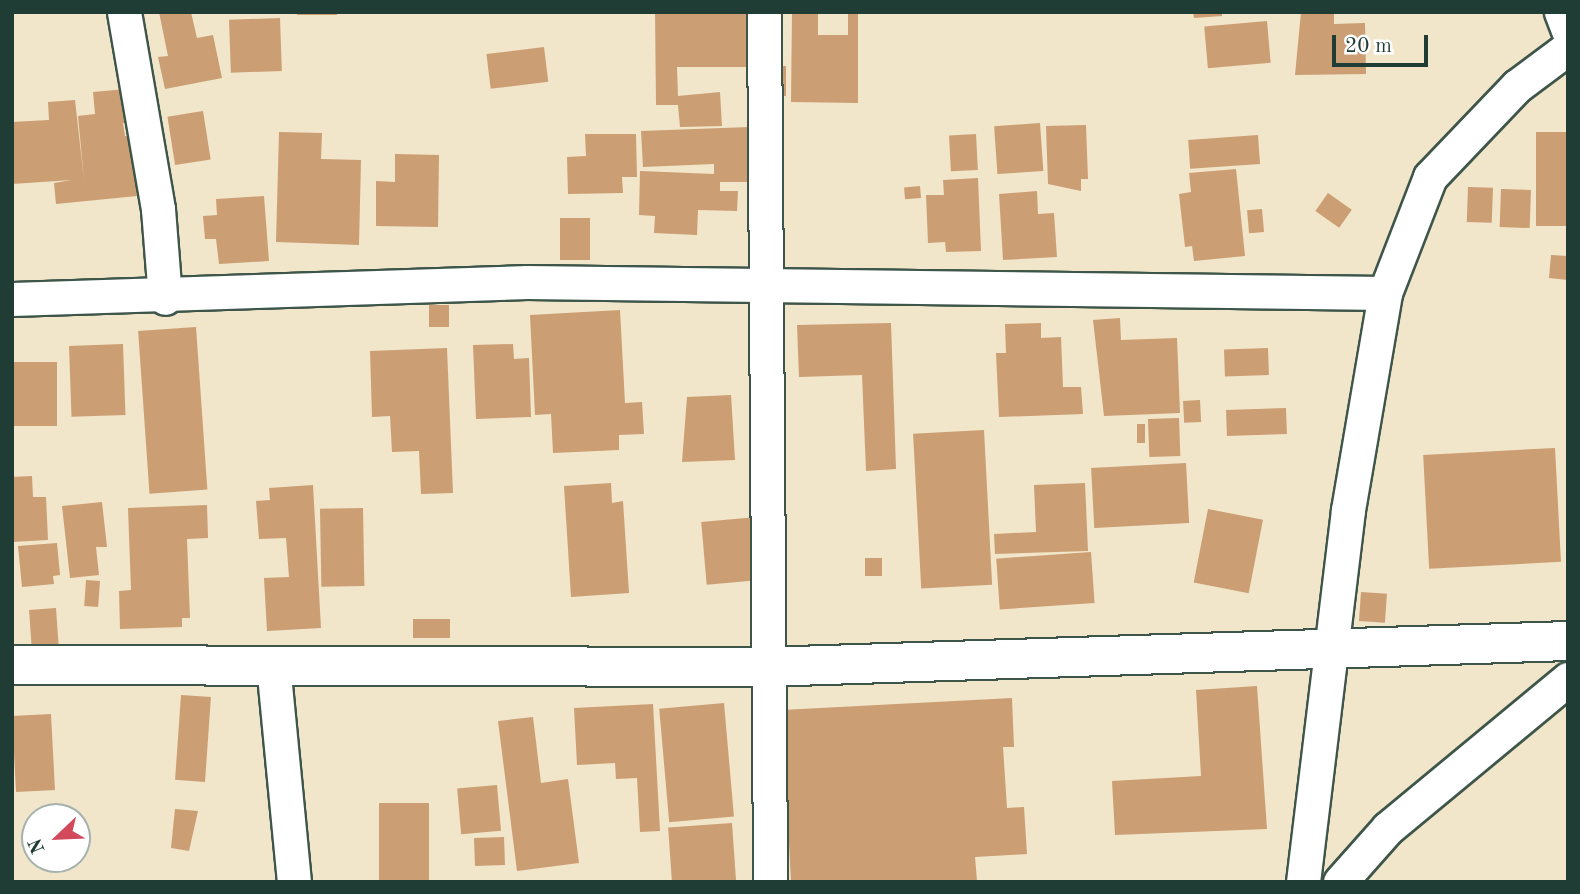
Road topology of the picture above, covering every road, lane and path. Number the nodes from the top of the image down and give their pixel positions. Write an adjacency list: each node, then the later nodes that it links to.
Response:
1 (124, 12): 8 (street)
2 (764, 12): 6 (street)
3 (1561, 12): 4 (street)
4 (1568, 30)
5 (1568, 47): 7 (street)
6 (768, 289): 7 (street); 8 (street); 14 (street)
7 (1385, 293): 11 (street)
8 (165, 298): 9 (street)
9 (12, 299)
10 (1568, 641): 11 (street)
11 (1334, 644): 14 (street); 18 (street)
12 (272, 664): 13 (street); 14 (street); 16 (street)
13 (12, 665)
14 (764, 667): 17 (street)
15 (1568, 679): 19 (street)
16 (294, 882)
17 (770, 882)
18 (1303, 882)
19 (1340, 882)

